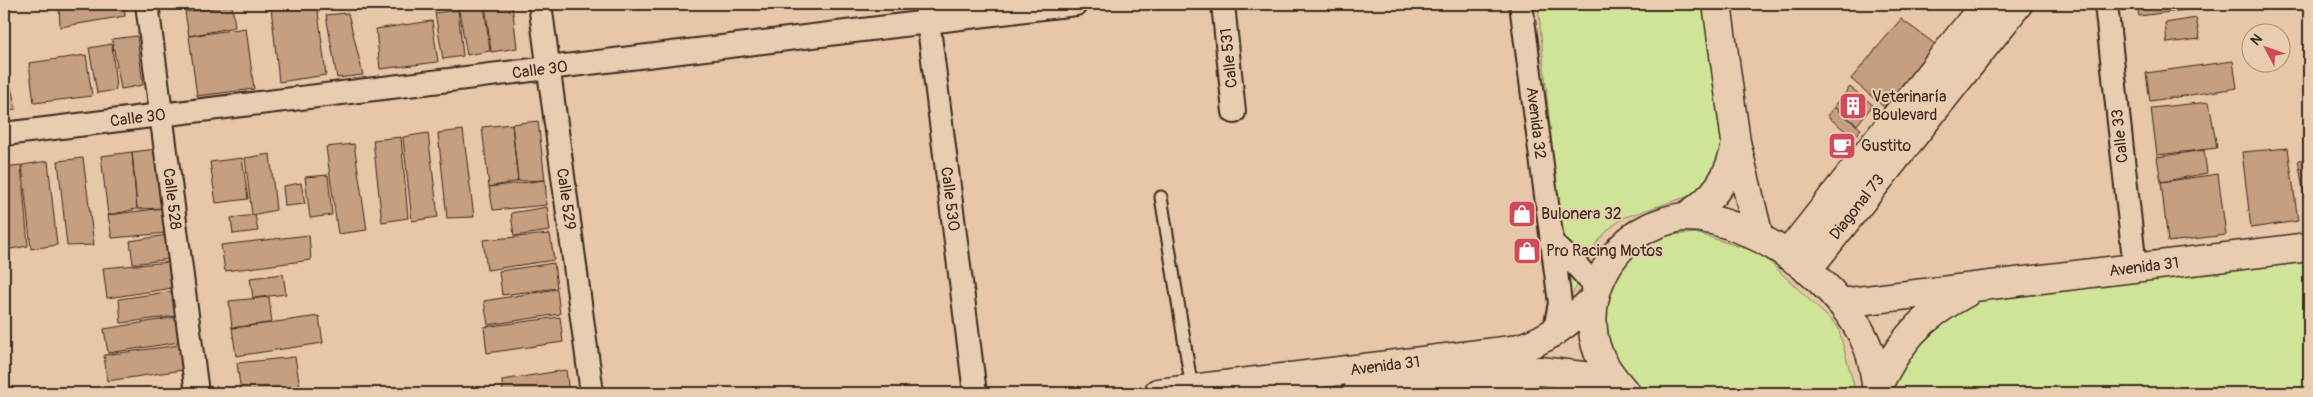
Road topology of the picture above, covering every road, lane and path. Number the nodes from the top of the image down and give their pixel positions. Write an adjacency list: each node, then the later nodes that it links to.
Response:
1 (148, 4): 13 (street, Calle 528)
2 (540, 4): 11 (street, Calle 529)
3 (1076, 4): 10 (street, Calle 30)
4 (1223, 4): 12 (street, Calle 531)
5 (1521, 4): 19 (street, Avenida 32)
6 (1717, 4): 15 (main road)
7 (1985, 4): 21 (main road, Diagonal 73)
8 (2018, 4): 21 (main road, Diagonal 73)
9 (2106, 4): 22 (street, Calle 33)
10 (927, 12): 11 (street, Calle 30); 32 (street, Calle 530)
11 (548, 69): 13 (street, Calle 30); 31 (street, Calle 529)
12 (1234, 112)
13 (161, 115): 14 (street, Calle 30); 30 (street, Calle 528)
14 (4, 134)
15 (1736, 142): 17 (main road); 18 (main road)
16 (1161, 197): 28 (lane)
17 (1685, 217): 18 (main road); 24 (main road)
18 (1759, 237): 21 (main road)
19 (1551, 242): 24 (street); 26 (street, Avenida 32)
20 (2309, 247): 22 (main road, Avenida 31)
21 (1797, 263): 25 (main road)
22 (2135, 268): 23 (main road, Avenida 31)
23 (1978, 286): 25 (main road, Avenida 31); 29 (main road, Avenida 31)
24 (1596, 293): 26 (main road, Avenida 31); 34 (main road)
25 (1841, 303): 29 (main road)
26 (1554, 334): 27 (main road, Avenida 31)
27 (1354, 386): 28 (main road, Avenida 31); 34 (main road, Avenida 31)
28 (1192, 389): 33 (main road, Avenida 31)
29 (1876, 390)
30 (197, 393)
31 (592, 393)
32 (975, 393)
33 (1158, 393)
34 (1626, 393)

